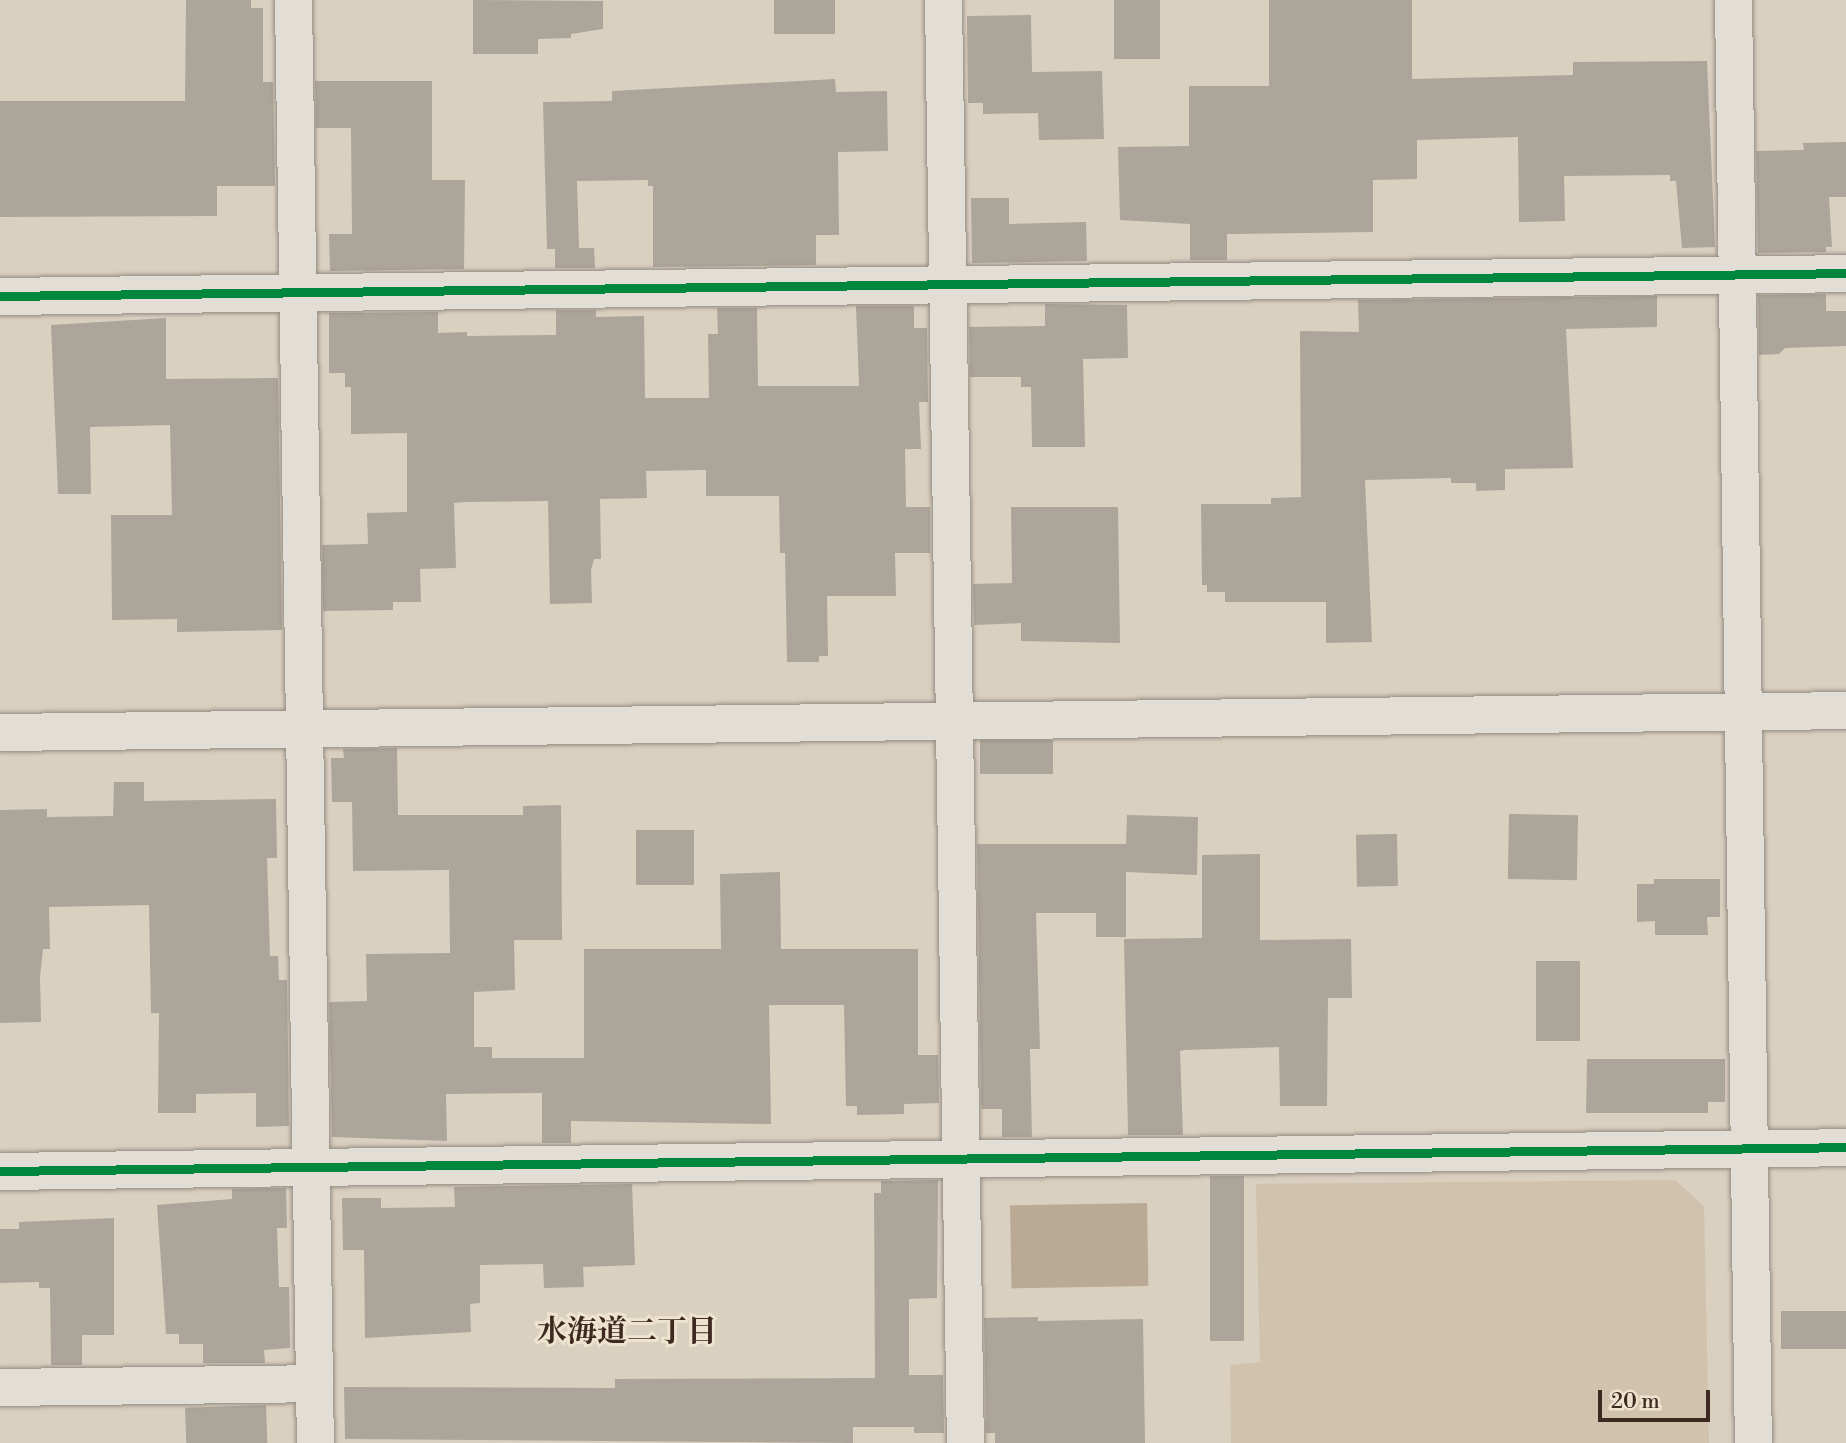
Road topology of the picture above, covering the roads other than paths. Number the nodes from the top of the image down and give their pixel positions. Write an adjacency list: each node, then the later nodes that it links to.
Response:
1 (293, 0): 7 (street)
2 (943, 0): 6 (street)
3 (1733, 0): 5 (street)
4 (1846, 273): 5 (street)
5 (1738, 274): 6 (street); 10 (street)
6 (950, 285): 7 (street); 11 (street)
7 (298, 294): 8 (street); 12 (street)
8 (0, 296)
9 (1846, 710): 10 (street)
10 (1740, 712): 11 (street); 15 (street)
11 (952, 720): 12 (street); 16 (street)
12 (304, 728): 13 (street); 17 (street)
13 (0, 732)
14 (1846, 1147): 15 (street)
15 (1747, 1148): 16 (street); 23 (street)
16 (961, 1157): 17 (street); 22 (street)
17 (313, 1169): 18 (street); 19 (street)
18 (0, 1171)
19 (314, 1383): 20 (street); 21 (street)
20 (0, 1387)
21 (315, 1443)
22 (965, 1443)
23 (1752, 1443)

